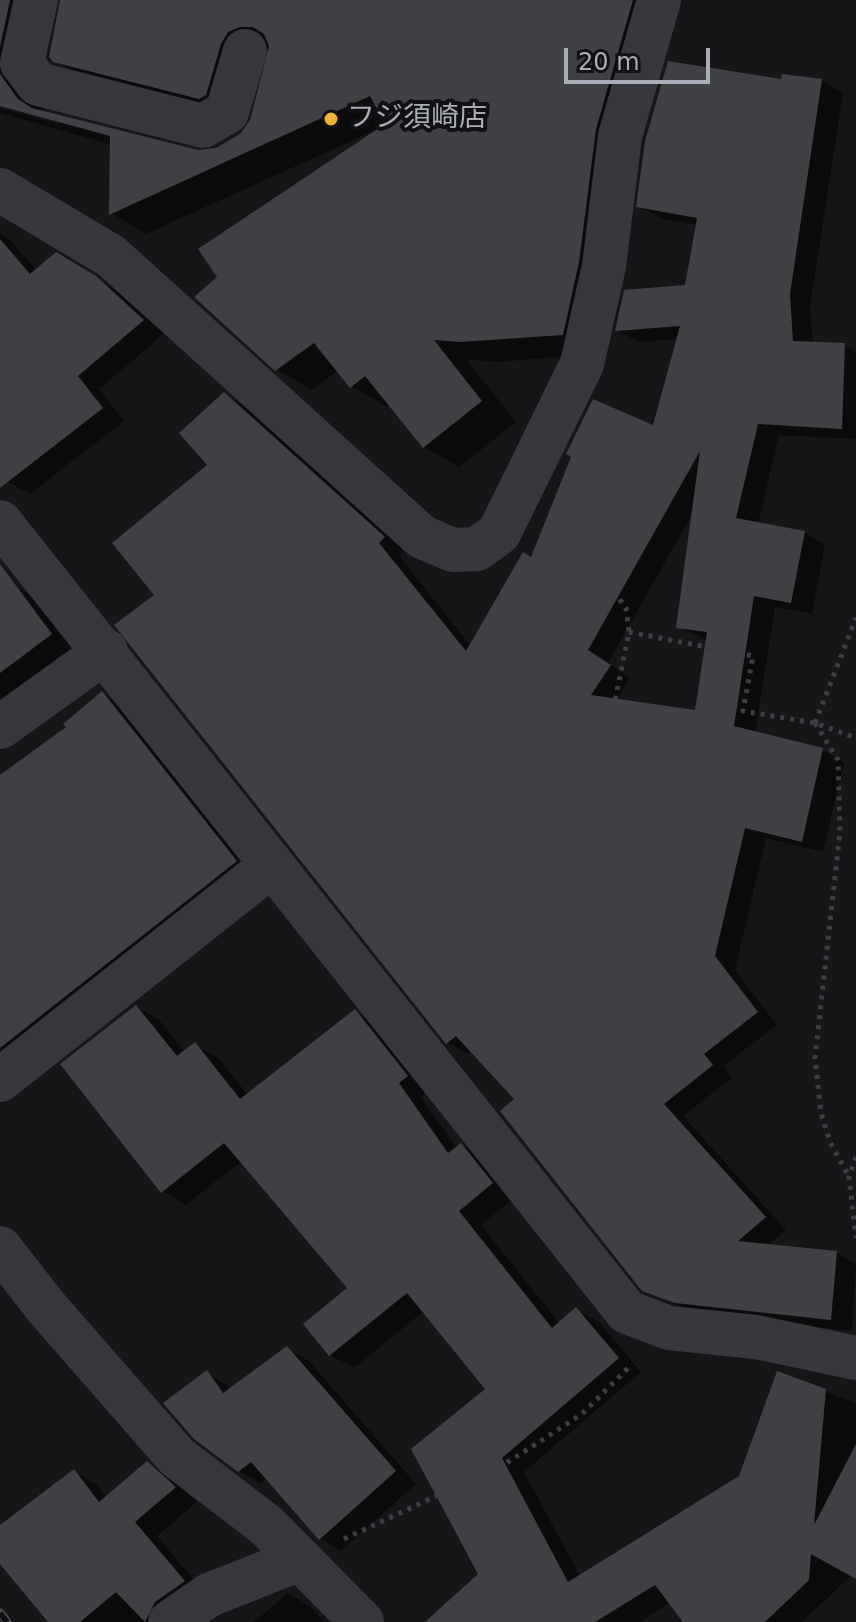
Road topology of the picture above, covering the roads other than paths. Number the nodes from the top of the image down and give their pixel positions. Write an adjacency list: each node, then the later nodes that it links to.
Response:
1 (36, 0): 3 (street)
2 (659, 0): 4 (street)
3 (245, 51)
4 (0, 190)
5 (0, 523): 6 (street)
6 (106, 651): 7 (street); 8 (street)
7 (0, 727)
8 (272, 865): 9 (street); 11 (street)
9 (0, 1080)
10 (0, 1248): 12 (street)
11 (856, 1358)
12 (300, 1559): 13 (street); 14 (street)
13 (170, 1622)
14 (362, 1622)

